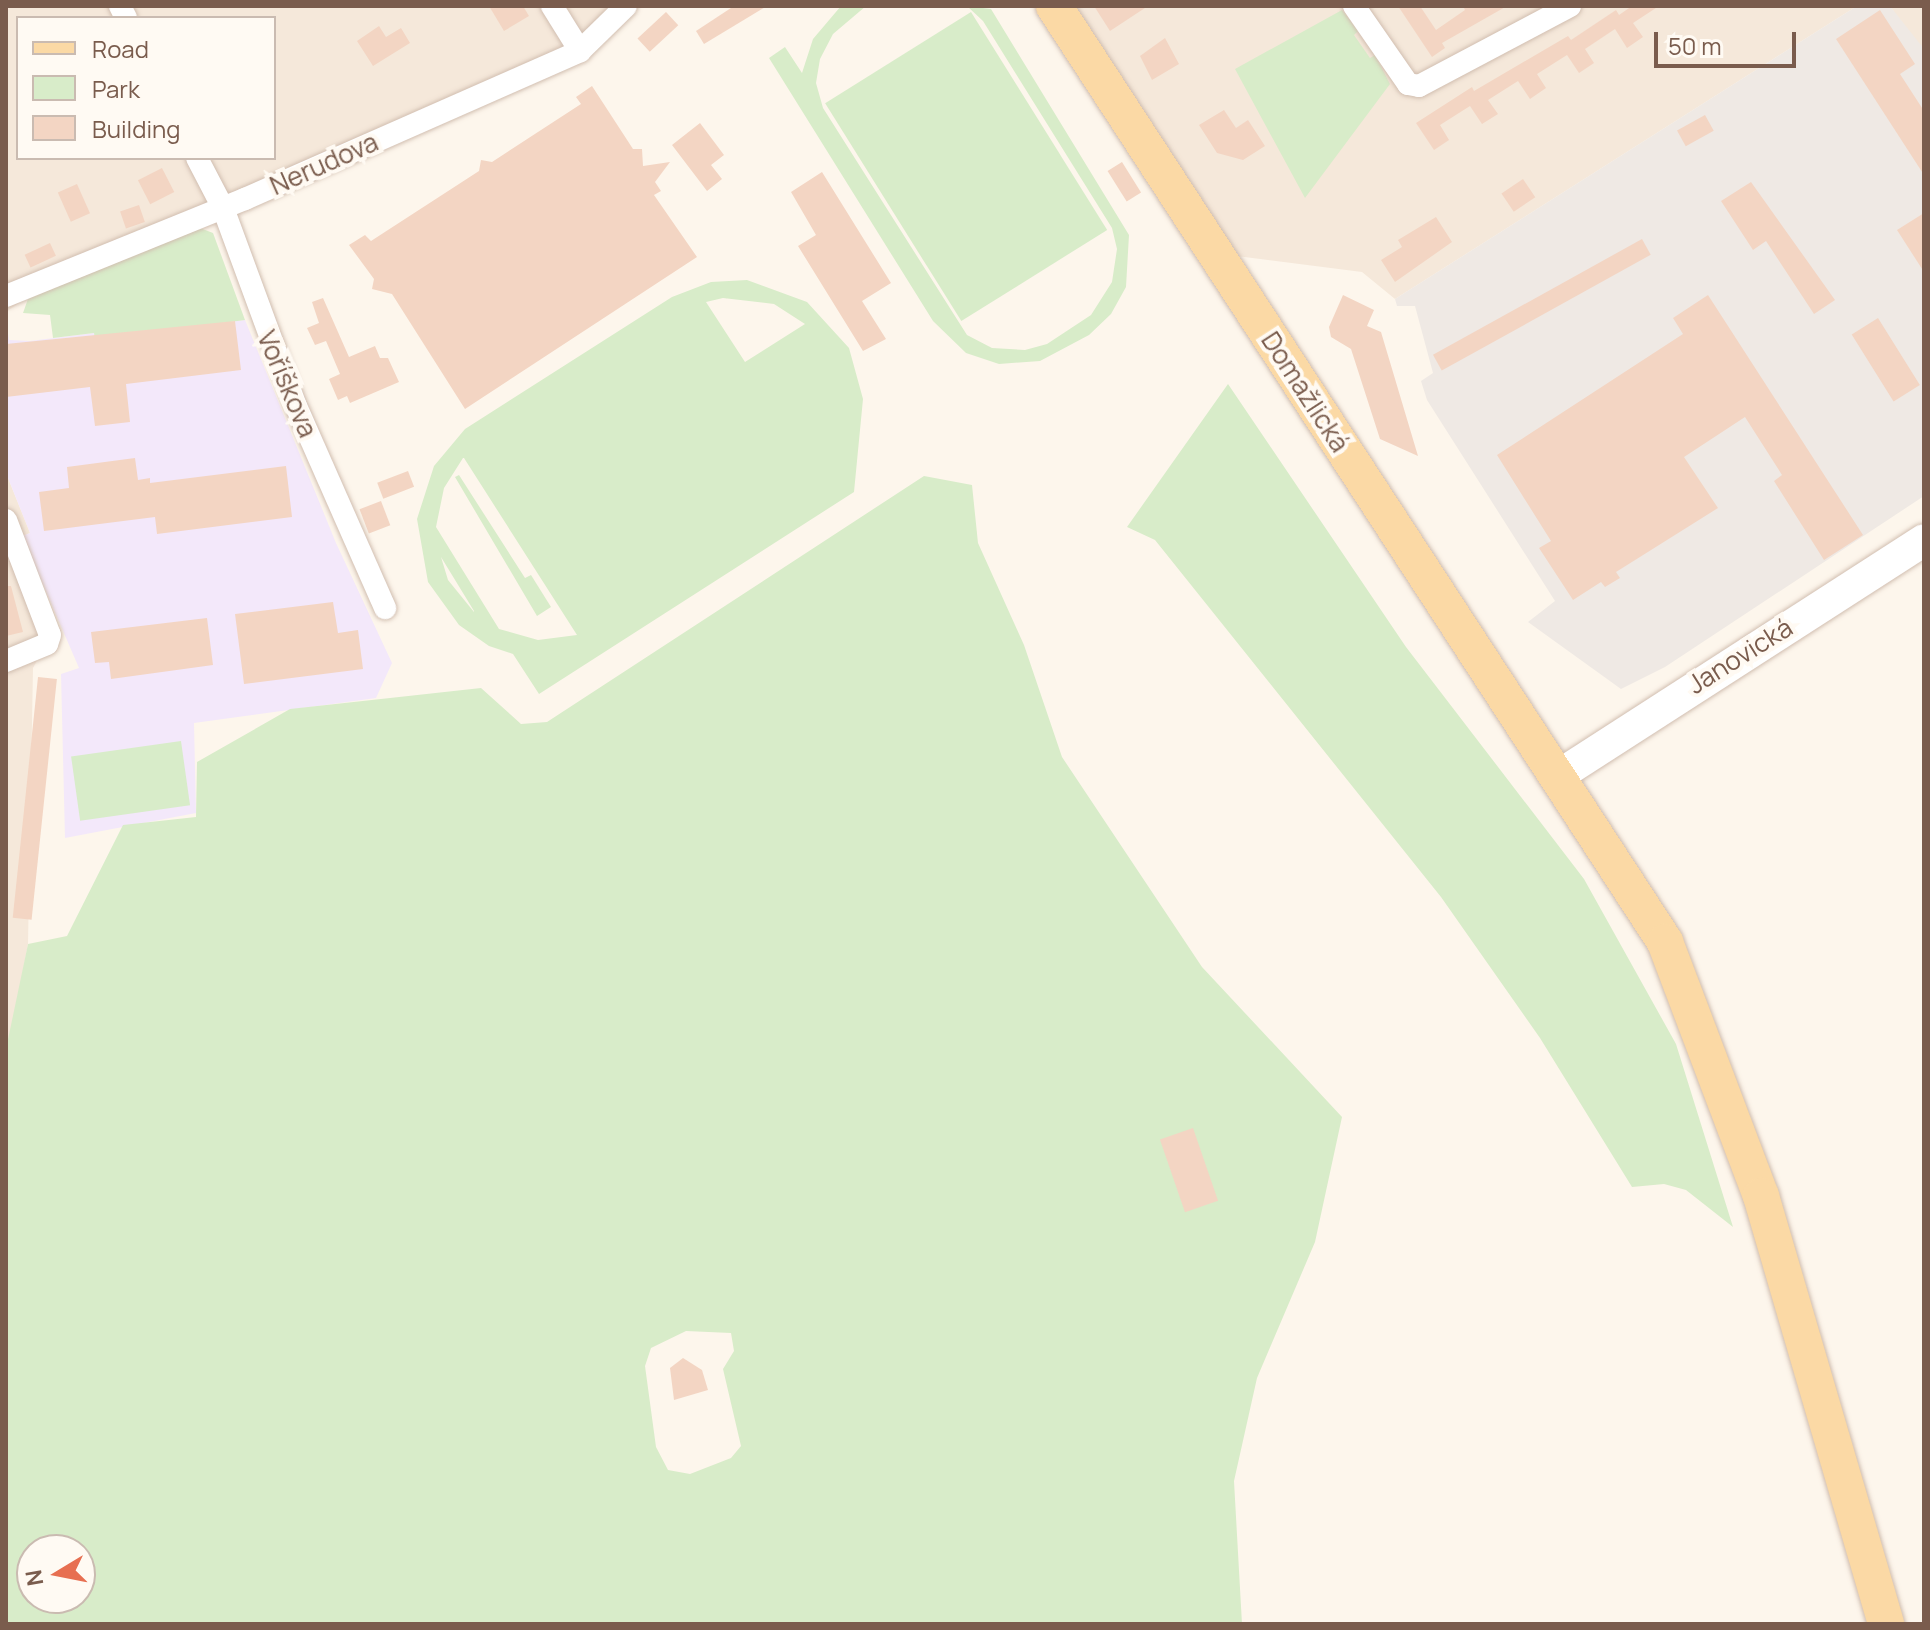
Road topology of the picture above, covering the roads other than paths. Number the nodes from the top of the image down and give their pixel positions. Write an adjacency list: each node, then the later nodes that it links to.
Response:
1 (552, 6): 6 (street)
2 (626, 6): 6 (street, Nerudova)
3 (1054, 6): 14 (main road, Domažlická)
4 (1354, 6): 5 (street)
5 (1570, 6)
6 (580, 51): 8 (street, Nerudova)
7 (198, 160): 8 (street, Voříškova)
8 (223, 208): 9 (street, Nerudova); 12 (street, Voříškova)
9 (6, 296)
10 (6, 520): 13 (street)
11 (1924, 540): 14 (main road, Janovická)
12 (385, 608)
13 (6, 661)
14 (1558, 776): 15 (main road, Domažlická)
15 (1886, 1624)

